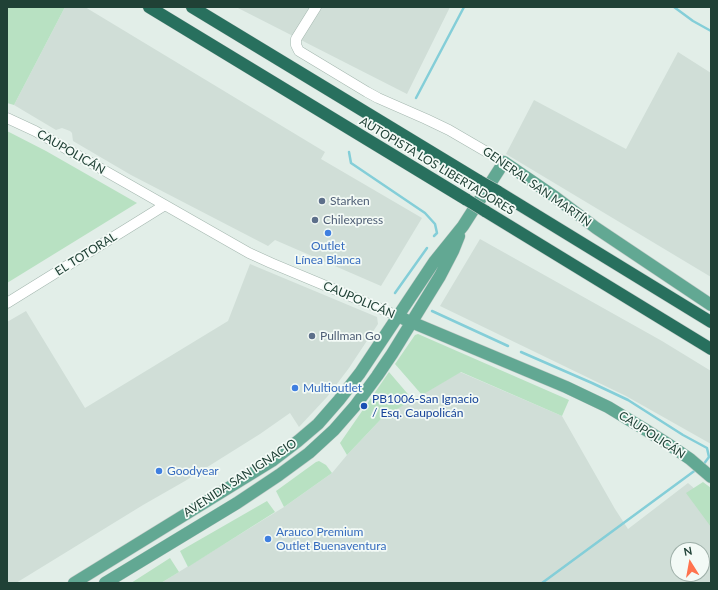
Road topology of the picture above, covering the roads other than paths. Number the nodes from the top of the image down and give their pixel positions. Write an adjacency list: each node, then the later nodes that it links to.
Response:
1 (149, 7): 14 (highway, AUTOPISTA LOS LIBERTADORES, bridge)
2 (192, 7): 12 (highway, AUTOPISTA LOS LIBERTADORES, bridge)
3 (316, 7): 5 (street, GENERAL SAN MARTÍN)
4 (7, 118): 6 (street, CAUPOLICÁN)
5 (504, 162): 7 (main road, AVENIDA SAN IGNACIO); 9 (main road, GENERAL SAN MARTÍN)
6 (165, 205): 8 (street, EL TOTORAL); 10 (street, CAUPOLICÁN)
7 (463, 226): 10 (main road, AVENIDA SAN IGNACIO); 11 (main road, AVENIDA SAN IGNACIO)
8 (7, 303)
9 (711, 305)
10 (398, 316): 11 (main road, CAUPOLICÁN); 13 (main road, AVENIDA SAN IGNACIO)
11 (412, 321): 15 (main road, AVENIDA SAN IGNACIO); 16 (main road, CAUPOLICÁN)
12 (711, 322)
13 (378, 346): 15 (main road); 17 (main road, AVENIDA SAN IGNACIO)
14 (711, 349)
15 (392, 354): 18 (main road, AVENIDA SAN IGNACIO)
16 (706, 473)
17 (228, 488): 18 (main road); 19 (main road, AVENIDA SAN IGNACIO)
18 (237, 502): 20 (main road, AVENIDA SAN IGNACIO)
19 (185, 514): 20 (main road); 21 (main road, AVENIDA SAN IGNACIO)
20 (194, 529): 22 (main road, AVENIDA SAN IGNACIO)
21 (74, 583)
22 (106, 583)

